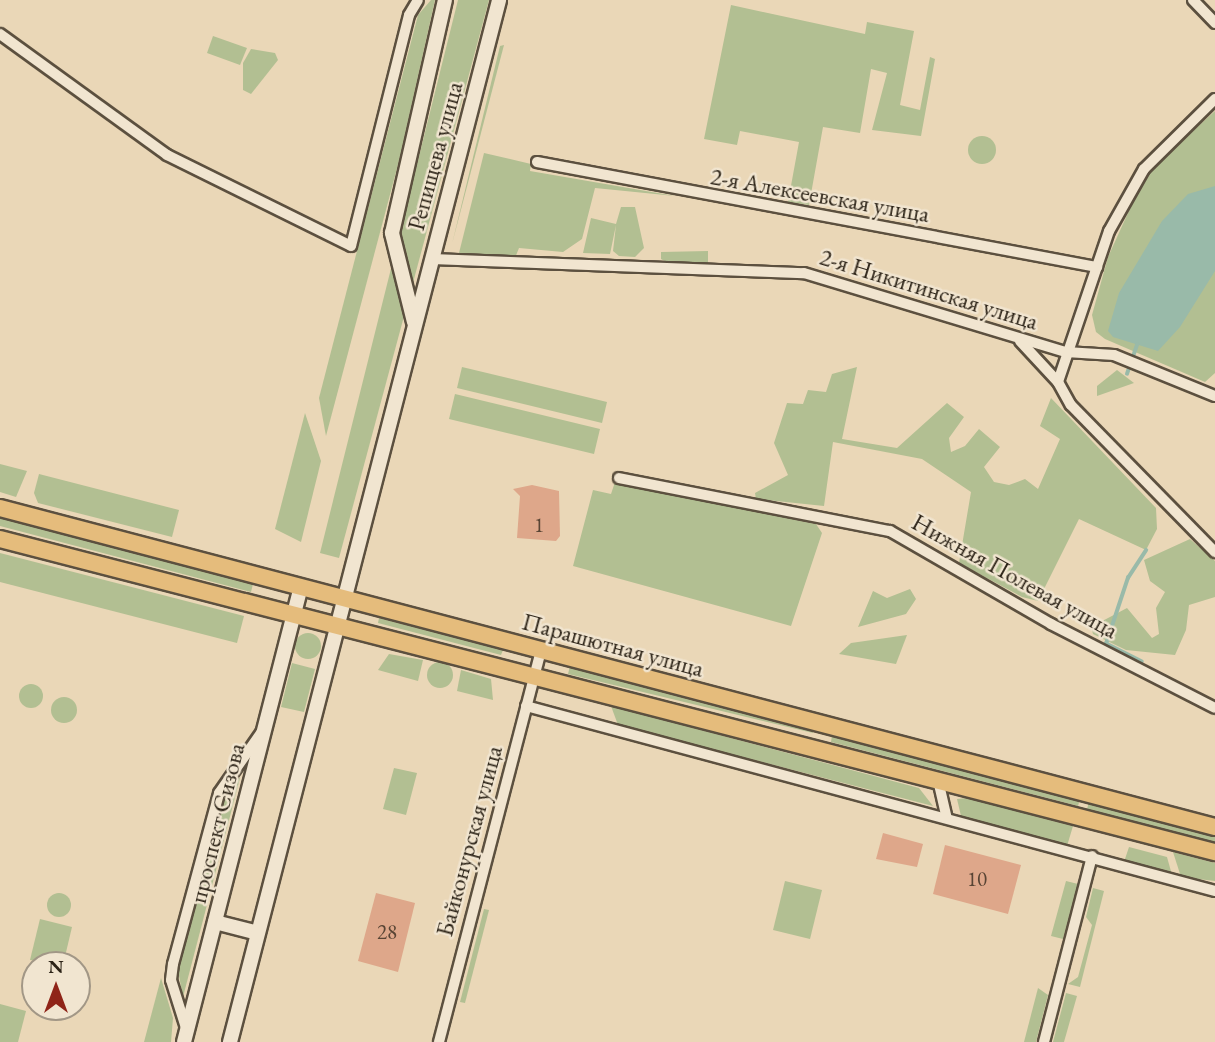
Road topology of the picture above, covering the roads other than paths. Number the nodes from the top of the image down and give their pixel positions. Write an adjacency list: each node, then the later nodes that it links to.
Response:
1 (418, 0): 6 (street)
2 (445, 0): 11 (main road, Репищева улица)
3 (499, 0): 9 (main road, Репищева улица)
4 (1193, 0): 5 (street)
5 (1215, 23)
6 (0, 34)
7 (1215, 99): 10 (street)
8 (537, 162): 10 (street, 2-я Алексеевская улица)
9 (432, 259): 11 (main road, Репищева улица); 12 (street, 2-я Никитинская улица)
10 (1097, 267): 13 (street)
11 (414, 324): 21 (main road, Репищева улица)
12 (1019, 340): 13 (street, 2-я Никитинская улица); 14 (street)
13 (1066, 352): 14 (street, 2-я Никитинская улица); 15 (street)
14 (1058, 382): 19 (street)
15 (1212, 388)
16 (619, 478): 27 (street, Нижняя Полевая улица)
17 (0, 508): 20 (main road, Парашютная улица)
18 (0, 539): 22 (main road, Парашютная улица)
19 (1215, 552)
20 (301, 587): 21 (main road, Парашютная улица); 22 (main road)
21 (344, 597): 23 (main road, Репищева улица); 24 (main road, Парашютная улица)
22 (293, 616): 23 (main road, Парашютная улица); 29 (main road, проспект Сизова)
23 (336, 626): 25 (main road, Парашютная улица); 38 (main road)
24 (541, 650): 25 (street, Байконурская улица); 28 (main road, Парашютная улица)
25 (534, 675): 26 (street, Байконурская улица); 30 (main road, Парашютная улица)
26 (526, 706): 32 (street); 41 (street, Байконурская улица)
27 (1215, 708)
28 (826, 725): 30 (main road); 33 (main road, Парашютная улица)
29 (265, 728): 37 (main road, проспект Сизова); 39 (street)
30 (821, 750): 31 (main road, Парашютная улица)
31 (938, 780): 32 (street); 34 (main road, Парашютная улица)
32 (946, 817): 35 (street)
33 (1215, 827)
34 (1215, 852)
35 (1093, 856): 36 (street); 42 (street)
36 (1215, 891)
37 (215, 922): 38 (main road); 39 (main road, проспект Сизова)
38 (258, 933): 40 (main road)
39 (186, 1037)
40 (230, 1042)
41 (439, 1042)
42 (1044, 1042)

